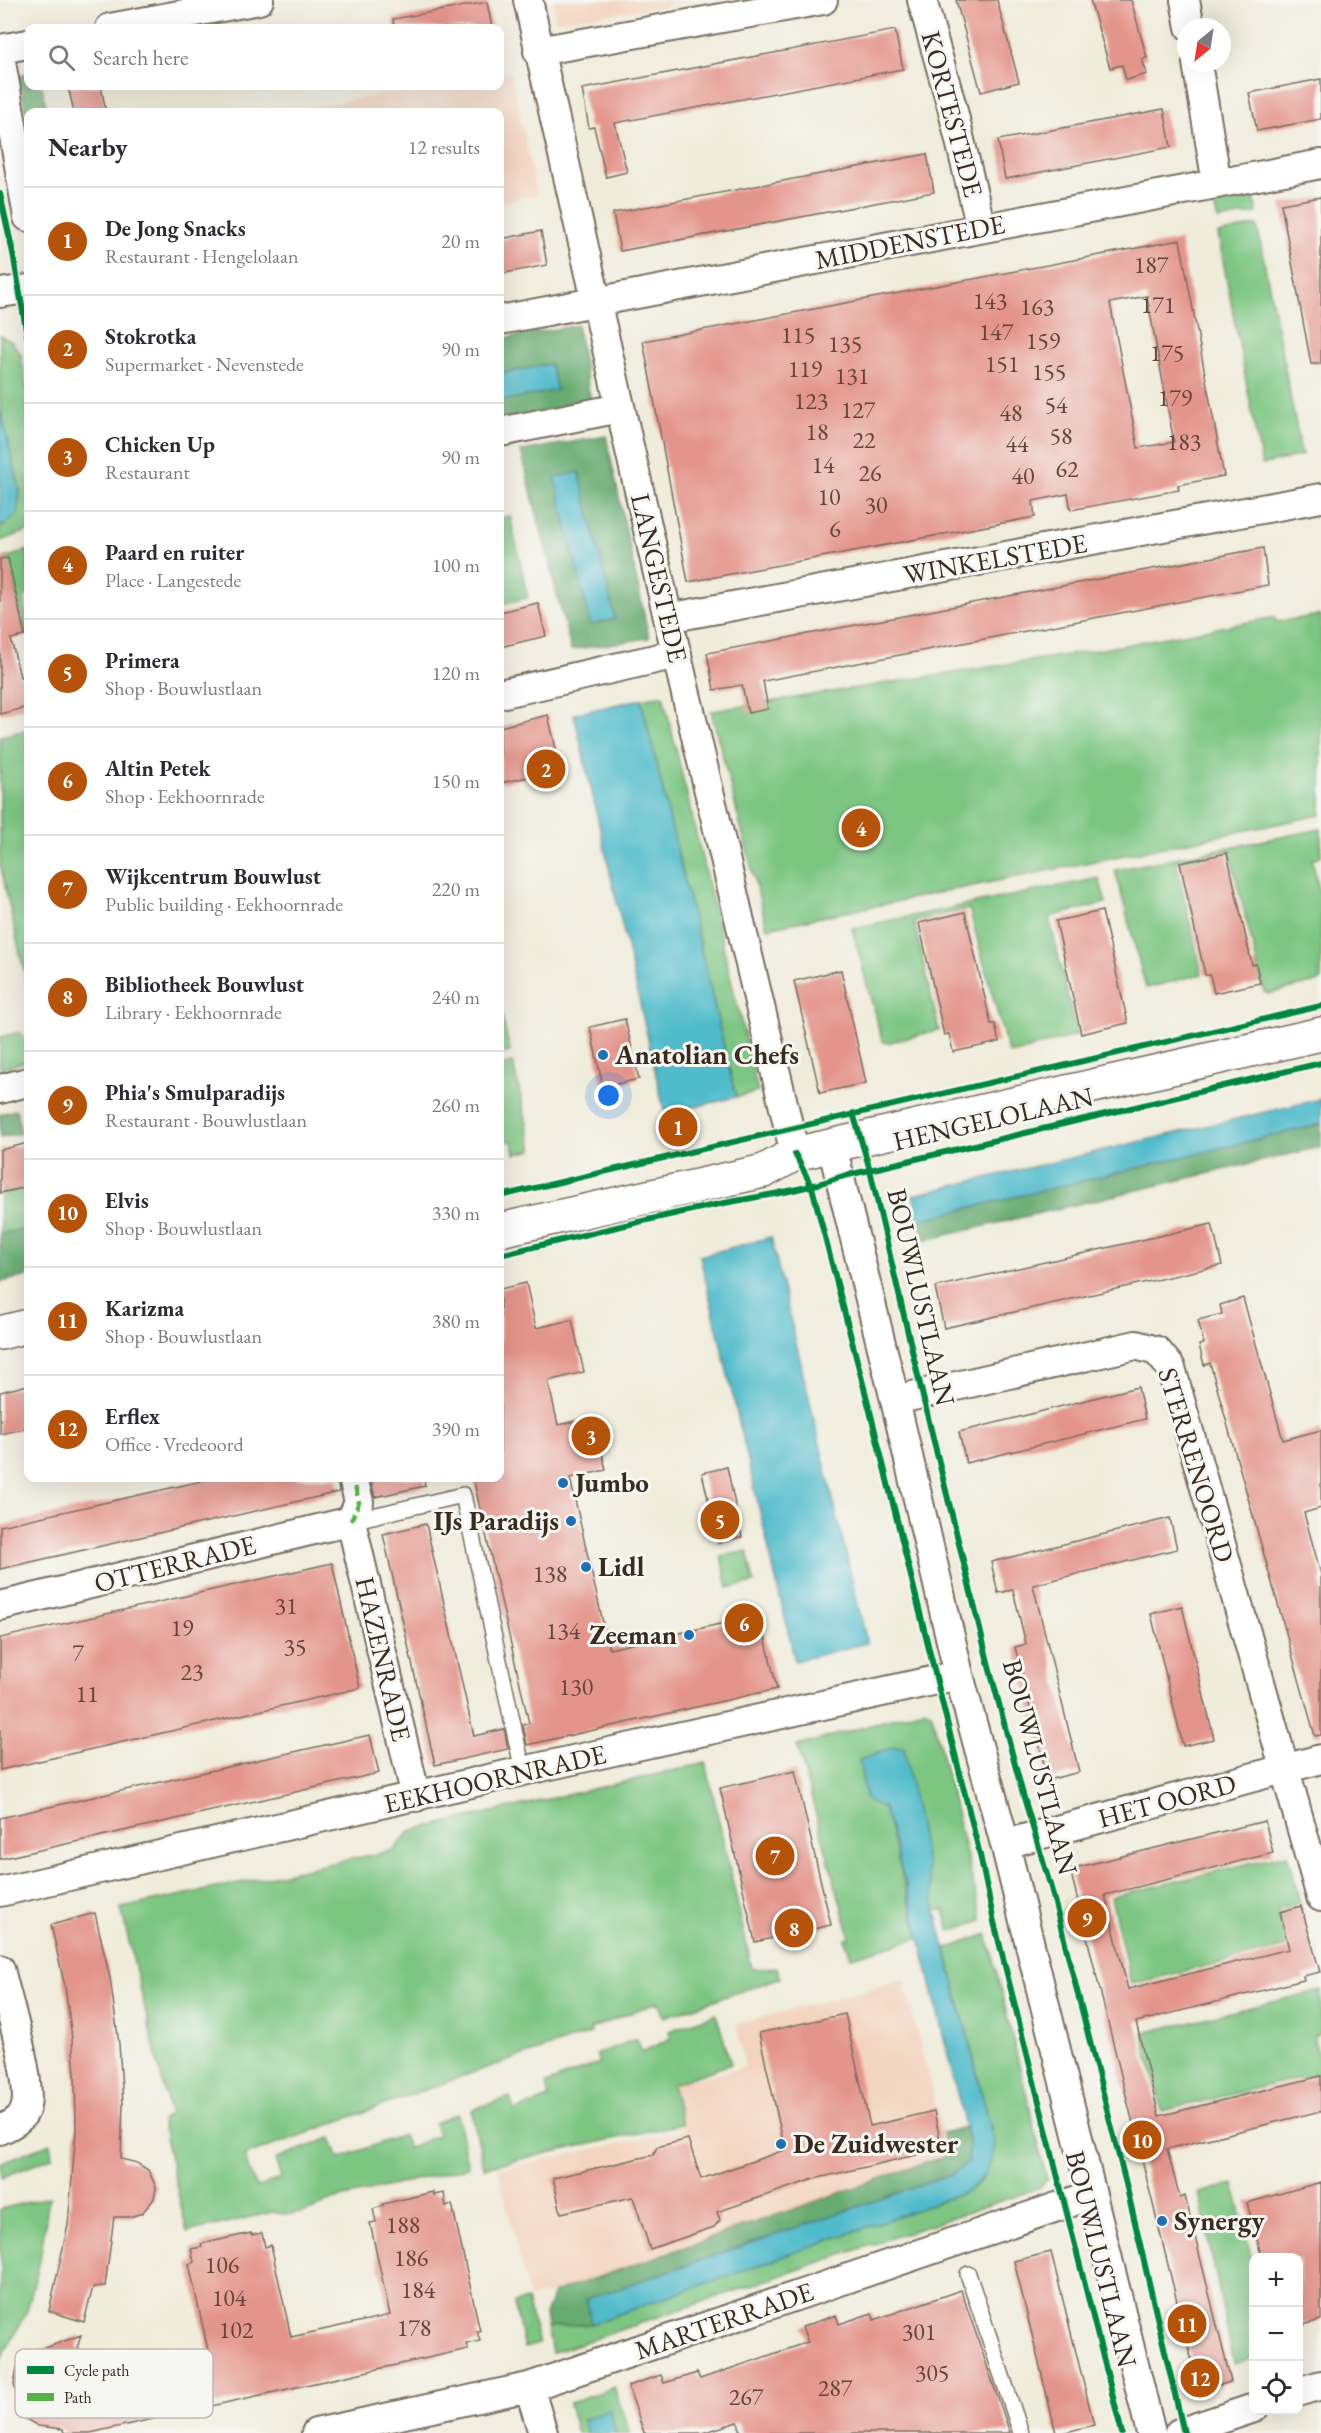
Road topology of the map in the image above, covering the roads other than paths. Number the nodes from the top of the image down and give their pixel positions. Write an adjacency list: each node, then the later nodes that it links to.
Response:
1 (259, 0): 7 (street)
2 (528, 0): 10 (street, LANGESTEDE)
3 (823, 0): 10 (street)
4 (922, 0): 16 (street, KORTESTEDE)
5 (1185, 0): 6 (street)
6 (1188, 18)
7 (131, 24)
8 (24, 45): 9 (street)
9 (0, 49)
10 (538, 51): 19 (street, LANGESTEDE)
11 (0, 56): 15 (street)
12 (1198, 72): 14 (street)
13 (1321, 164): 14 (street, MIDDENSTEDE)
14 (1217, 184): 16 (street, MIDDENSTEDE)
15 (24, 194)
16 (981, 228): 19 (street, MIDDENSTEDE)
17 (24, 290): 18 (street)
18 (0, 293)
19 (596, 302): 20 (street, MIDDENSTEDE); 21 (street, LANGESTEDE)
20 (504, 319)
21 (620, 408): 22 (street); 24 (street, LANGESTEDE)
22 (504, 431)
23 (1321, 498): 24 (street, WINKELSTEDE)
24 (668, 618): 25 (street, LANGESTEDE)
25 (677, 654): 26 (street); 31 (street, LANGESTEDE)
26 (504, 693)
27 (1321, 1034): 30 (street, HENGELOLAAN)
28 (24, 1083): 29 (street)
29 (0, 1089)
30 (832, 1146): 31 (street, HENGELOLAAN); 36 (street, BOUWLUSTLAAN)
31 (795, 1154): 32 (street, HENGELOLAAN); 33 (street, HENGELOLAAN)
32 (504, 1211)
33 (504, 1229)
34 (24, 1327): 35 (street)
35 (0, 1333)
36 (895, 1400): 40 (street, BOUWLUSTLAAN); 42 (street, STERRENOORD)
37 (354, 1482): 38 (street)
38 (351, 1521): 39 (street, OTTERRADE); 43 (lane); 44 (street, HAZENRADE)
39 (0, 1606)
40 (959, 1675): 43 (street, EEKHOORNRADE); 45 (street, BOUWLUSTLAAN)
41 (1321, 1759): 42 (street, HET OORD)
42 (1286, 1770): 45 (street, HET OORD); 47 (street, STERRENOORD)
43 (523, 1771): 44 (street, EEKHOORNRADE)
44 (416, 1797): 46 (street, EEKHOORNRADE)
45 (1005, 1844): 50 (street, BOUWLUSTLAAN)
46 (0, 1892)
47 (1321, 1896)
48 (0, 1969): 49 (street)
49 (7, 2127)
50 (1092, 2195): 53 (street, MARTERRADE); 59 (street, BOUWLUSTLAAN)
51 (968, 2274): 58 (lane)
52 (1321, 2385): 54 (street)
53 (529, 2387): 56 (street, MARTERRADE); 57 (street)
54 (1303, 2391)
55 (1249, 2410): 60 (street)
56 (316, 2433)
57 (543, 2433)
58 (1021, 2433)
59 (1150, 2433)
60 (1179, 2433)

